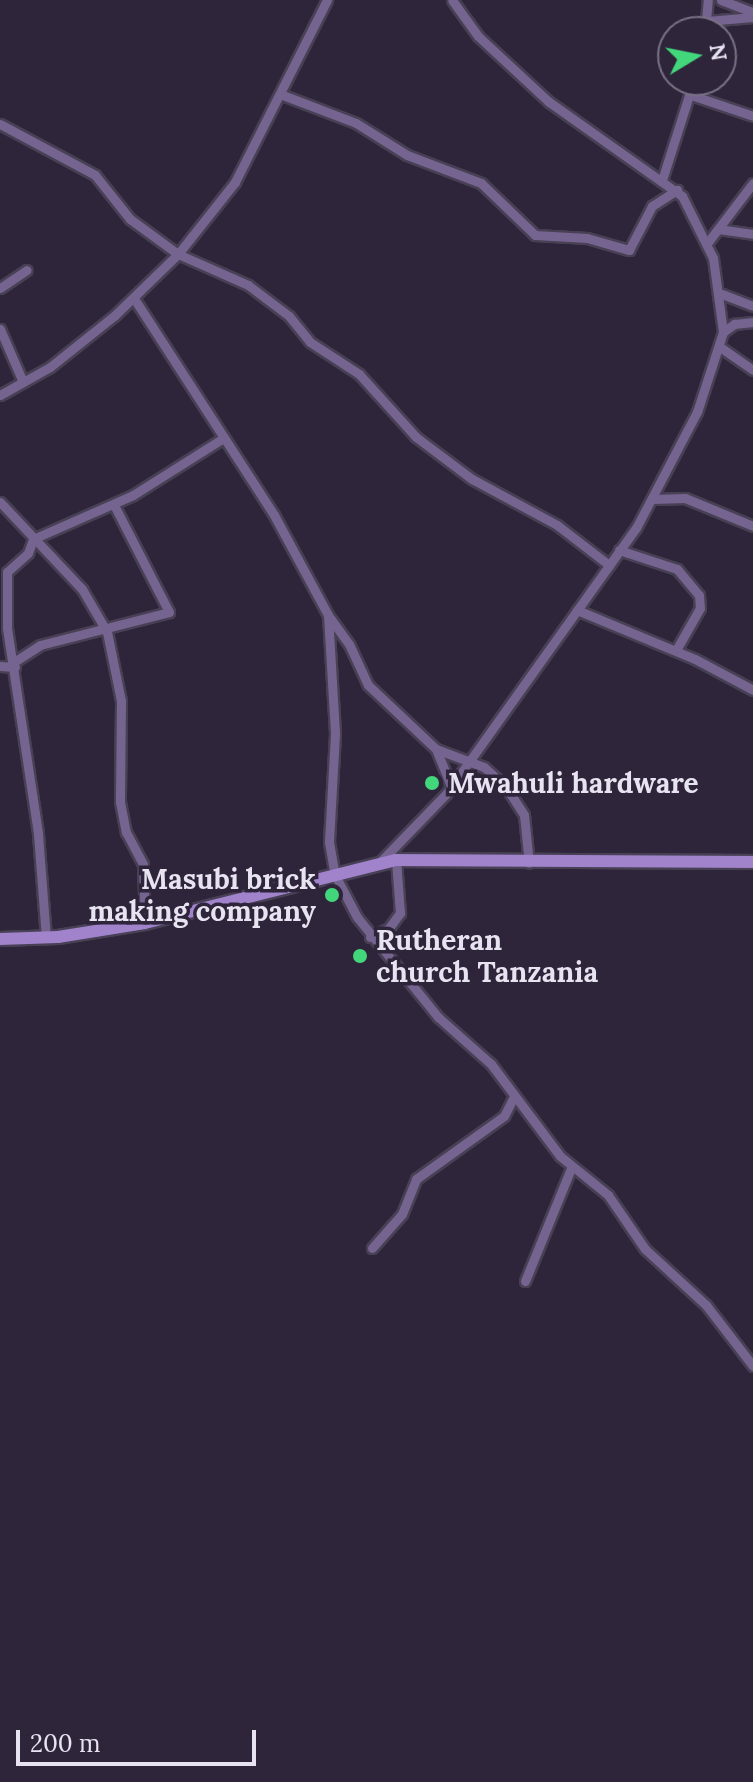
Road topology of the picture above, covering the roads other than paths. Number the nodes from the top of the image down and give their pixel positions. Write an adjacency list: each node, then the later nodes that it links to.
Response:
1 (327, 0): 5 (street)
2 (452, 0): 10 (street)
3 (721, 0): 4 (street)
4 (753, 15)
5 (280, 94): 12 (street); 16 (street)
6 (691, 96): 10 (street)
7 (694, 96): 8 (street)
8 (753, 116)
9 (0, 124): 16 (street)
10 (662, 180): 12 (street)
11 (753, 183): 13 (street)
12 (677, 190): 15 (street)
13 (718, 229): 14 (street); 15 (street)
14 (753, 234)
15 (708, 242): 19 (street)
16 (178, 254): 20 (street); 36 (street)
17 (27, 270): 18 (street)
18 (0, 288)
19 (722, 294): 21 (street); 24 (street)
20 (135, 300): 27 (street); 29 (street)
21 (753, 306)
22 (753, 322): 24 (street)
23 (0, 329): 27 (street)
24 (723, 332): 25 (street)
25 (720, 347): 26 (street); 30 (street)
26 (753, 370)
27 (23, 382): 28 (street)
28 (0, 395)
29 (222, 439): 32 (street); 38 (street)
30 (653, 499): 33 (street); 35 (street)
31 (0, 502): 34 (street)
32 (114, 505): 34 (street); 39 (street)
33 (753, 526)
34 (33, 539): 39 (street); 41 (street)
35 (619, 550): 36 (street); 40 (street)
36 (609, 565): 37 (street)
37 (577, 610): 40 (street); 45 (street)
38 (328, 615): 44 (street); 51 (street)
39 (107, 632): 41 (street); 52 (street)
40 (676, 650): 43 (street)
41 (15, 664): 42 (street); 54 (street)
42 (0, 666)
43 (753, 690)
44 (436, 749): 45 (street); 46 (street)
45 (470, 760): 46 (street); 50 (street)
46 (451, 786): 48 (street)
47 (396, 860): 48 (street); 50 (street); 53 (street)
48 (381, 861): 51 (street)
49 (753, 862): 50 (street)
50 (529, 863)
51 (335, 875): 52 (street); 53 (street)
52 (145, 923): 54 (street)
53 (370, 937): 56 (street)
54 (46, 938): 55 (street)
55 (0, 939)
56 (513, 1098): 57 (street); 58 (street)
57 (572, 1166): 59 (street); 60 (street)
58 (372, 1248)
59 (525, 1281)
60 (753, 1366)

